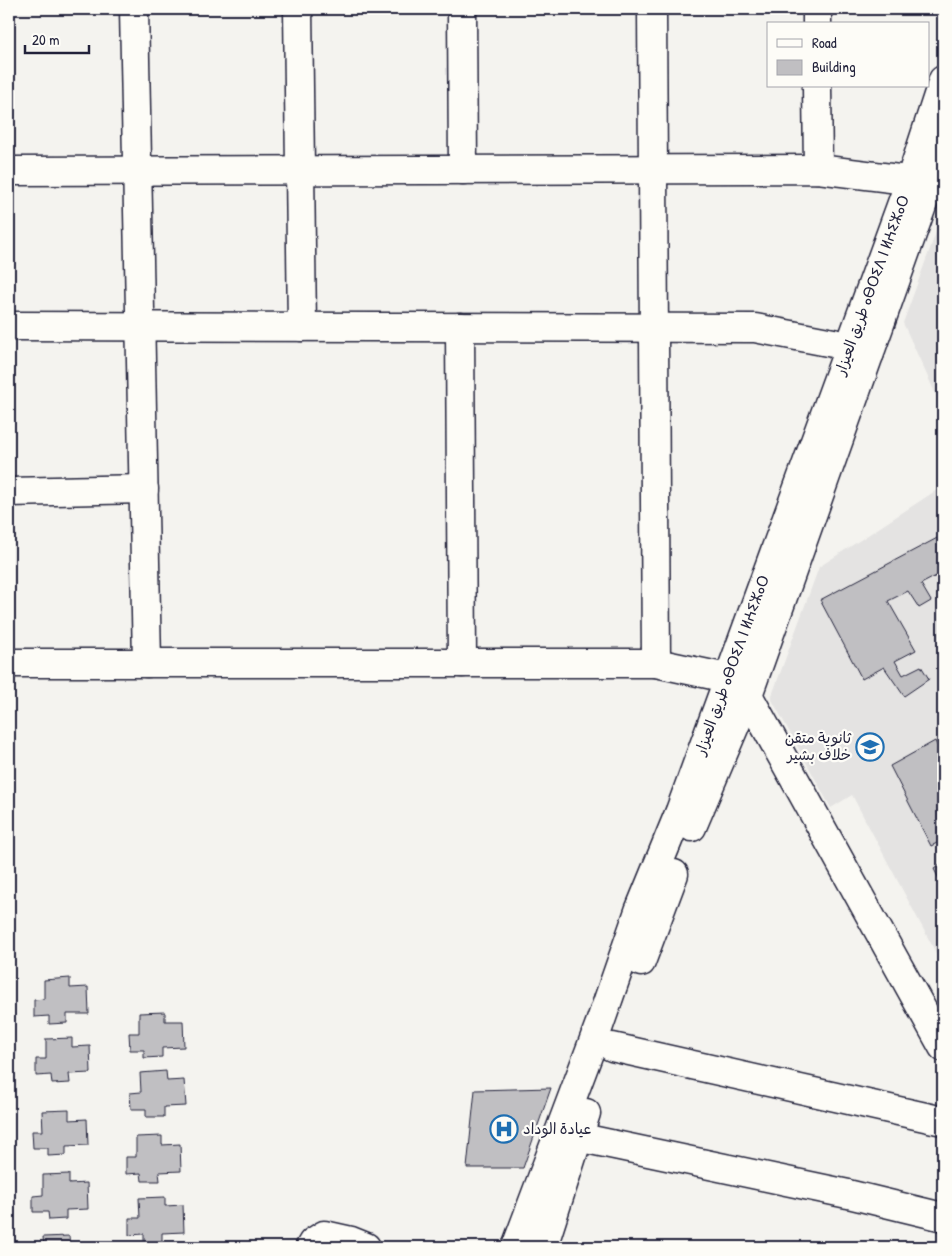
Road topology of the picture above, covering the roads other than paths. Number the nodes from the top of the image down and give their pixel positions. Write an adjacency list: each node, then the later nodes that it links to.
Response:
1 (134, 9): 14 (street)
2 (298, 9): 15 (street)
3 (462, 9): 11 (street)
4 (652, 9): 12 (street)
5 (817, 9): 6 (street)
6 (817, 22)
7 (943, 80): 16 (street, طريق العيزار ⴰⴱⵔⵉⴷ ⵏ ⵍⵄⵉⵣⴰⵔ)
8 (817, 88): 10 (street)
9 (943, 148): 16 (street, طريق العيزار ⴰⴱⵔⵉⴷ ⵏ ⵍⵄⵉⵣⴰⵔ)
10 (818, 169): 12 (street); 16 (street)
11 (463, 170): 12 (street); 15 (street)
12 (653, 170): 21 (street)
13 (9, 171): 14 (street)
14 (138, 171): 15 (street); 18 (street)
15 (300, 171): 19 (street)
16 (920, 182): 22 (street, طريق العيزار ⴰⴱⵔⵉⴷ ⵏ ⵍⵄⵉⵣⴰⵔ)
17 (9, 326): 18 (street)
18 (140, 326): 19 (street); 23 (street)
19 (302, 327): 20 (street)
20 (460, 327): 21 (street); 27 (street)
21 (654, 328): 22 (street); 28 (street)
22 (859, 349): 29 (street, طريق العيزار ⴰⴱⵔⵉⴷ ⵏ ⵍⵄⵉⵣⴰⵔ); 30 (street, طريق العيزار ⴰⴱⵔⵉⴷ ⵏ ⵍⵄⵉⵣⴰⵔ)
23 (144, 490): 24 (street); 26 (street)
24 (9, 492)
25 (9, 663): 26 (street)
26 (147, 663): 27 (street)
27 (462, 663): 28 (street)
28 (656, 663): 29 (street)
29 (727, 678): 30 (street); 38 (street, طريق العيزار ⴰⴱⵔⵉⴷ ⵏ ⵍⵄⵉⵣⴰⵔ)
30 (748, 695): 31 (street, طريق العيزار ⴰⴱⵔⵉⴷ ⵏ ⵍⵄⵉⵣⴰⵔ); 32 (street)
31 (612, 1047): 33 (street); 34 (street, طريق العيزار ⴰⴱⵔⵉⴷ ⵏ ⵍⵄⵉⵣⴰⵔ)
32 (943, 1047)
33 (943, 1122)
34 (578, 1136): 35 (street); 39 (street, طريق العيزار ⴰⴱⵔⵉⴷ ⵏ ⵍⵄⵉⵣⴰⵔ)
35 (943, 1217)
36 (310, 1247): 37 (street)
37 (366, 1247)
38 (516, 1247)
39 (542, 1247)

